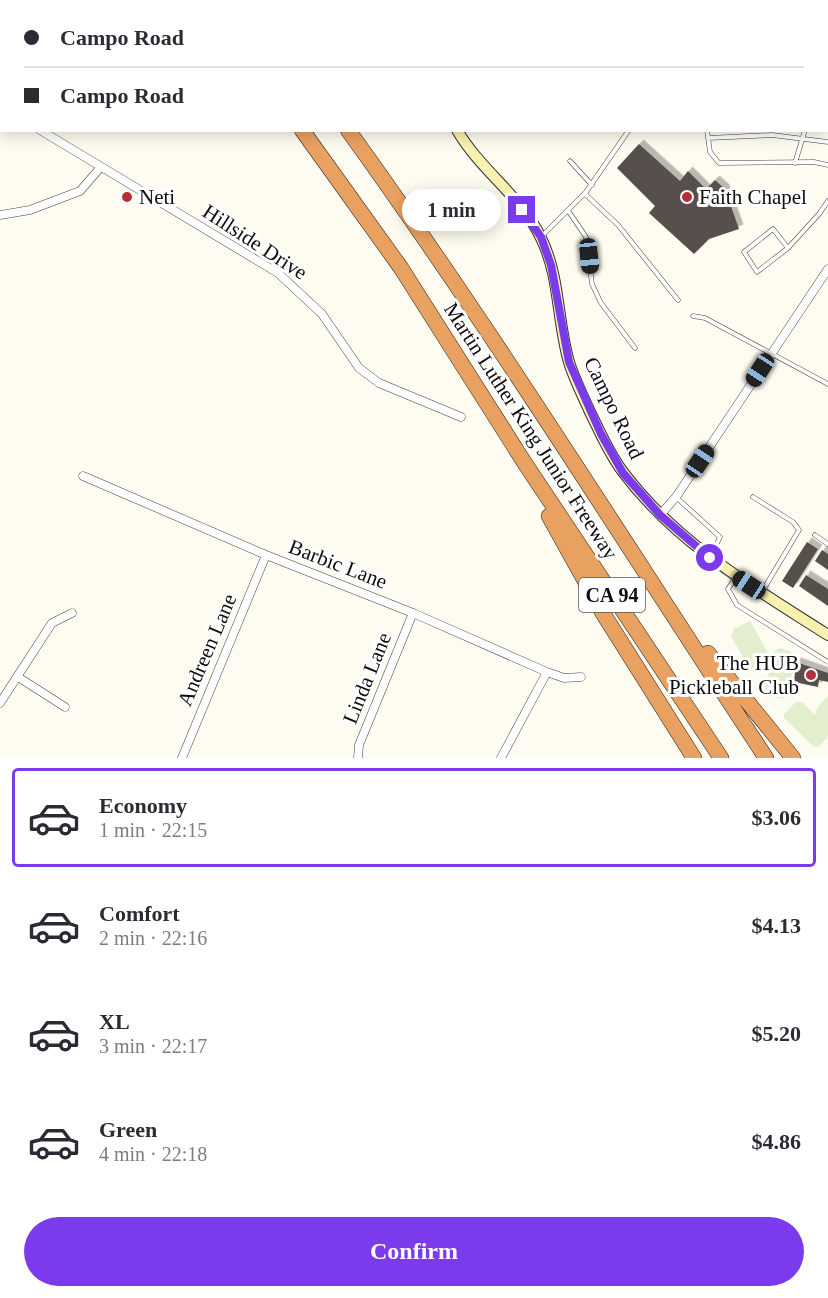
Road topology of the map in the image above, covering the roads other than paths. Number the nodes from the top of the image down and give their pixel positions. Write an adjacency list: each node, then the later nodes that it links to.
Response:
1 (43, 132): 14 (street, Hillside Drive)
2 (303, 132): 29 (highway, Martin Luther King Junior Freeway / CA 94)
3 (349, 132): 40 (highway, Martin Luther King Junior Freeway / CA 94)
4 (458, 132): 20 (main road, Campo Road)
5 (628, 132): 15 (lane)
6 (707, 132): 9 (lane)
7 (804, 132): 8 (lane)
8 (803, 137): 9 (lane); 10 (lane); 12 (lane)
9 (708, 138): 12 (lane)
10 (828, 142)
11 (570, 161): 15 (lane)
12 (795, 162): 13 (lane)
13 (828, 165)
14 (100, 168): 19 (street); 28 (street, Hillside Drive)
15 (592, 185): 16 (lane)
16 (585, 194): 18 (lane); 23 (lane)
17 (828, 201): 21 (lane)
18 (570, 212): 20 (lane); 25 (lane)
19 (0, 215)
20 (541, 237): 33 (main road, Campo Road)
21 (788, 248): 21 (lane)
22 (828, 270): 26 (street)
23 (678, 300)
24 (693, 316): 26 (lane)
25 (635, 348)
26 (772, 352): 27 (lane); 31 (street)
27 (828, 384)
28 (461, 417)
29 (506, 430): 53 (highway); 54 (highway, Martin Luther King Junior Freeway / CA 94)
30 (83, 476): 36 (street, Barbic Lane)
31 (676, 497): 33 (street); 37 (lane)
32 (753, 497): 39 (lane)
33 (660, 515): 37 (main road, Campo Road)
34 (815, 535): 35 (lane)
35 (828, 544)
36 (266, 555): 42 (street, Barbic Lane); 50 (street, Andreen Lane)
37 (710, 558): 38 (main road, Campo Road)
38 (736, 576): 39 (main road, Campo Road); 44 (lane)
39 (762, 593): 43 (main road, Campo Road)
40 (662, 599): 55 (highway, Martin Luther King Junior Freeway / CA 94); 56 (highway)
41 (72, 613): 46 (street)
42 (413, 613): 45 (street, Barbic Lane); 51 (street, Linda Lane)
43 (828, 635)
44 (828, 662)
45 (547, 672): 47 (street, Barbic Lane); 52 (street)
46 (18, 677): 48 (street); 49 (street)
47 (581, 677)
48 (0, 703)
49 (65, 707)
50 (182, 758)
51 (358, 758)
52 (501, 758)
53 (694, 758)
54 (721, 758)
55 (766, 758)
56 (793, 758)

